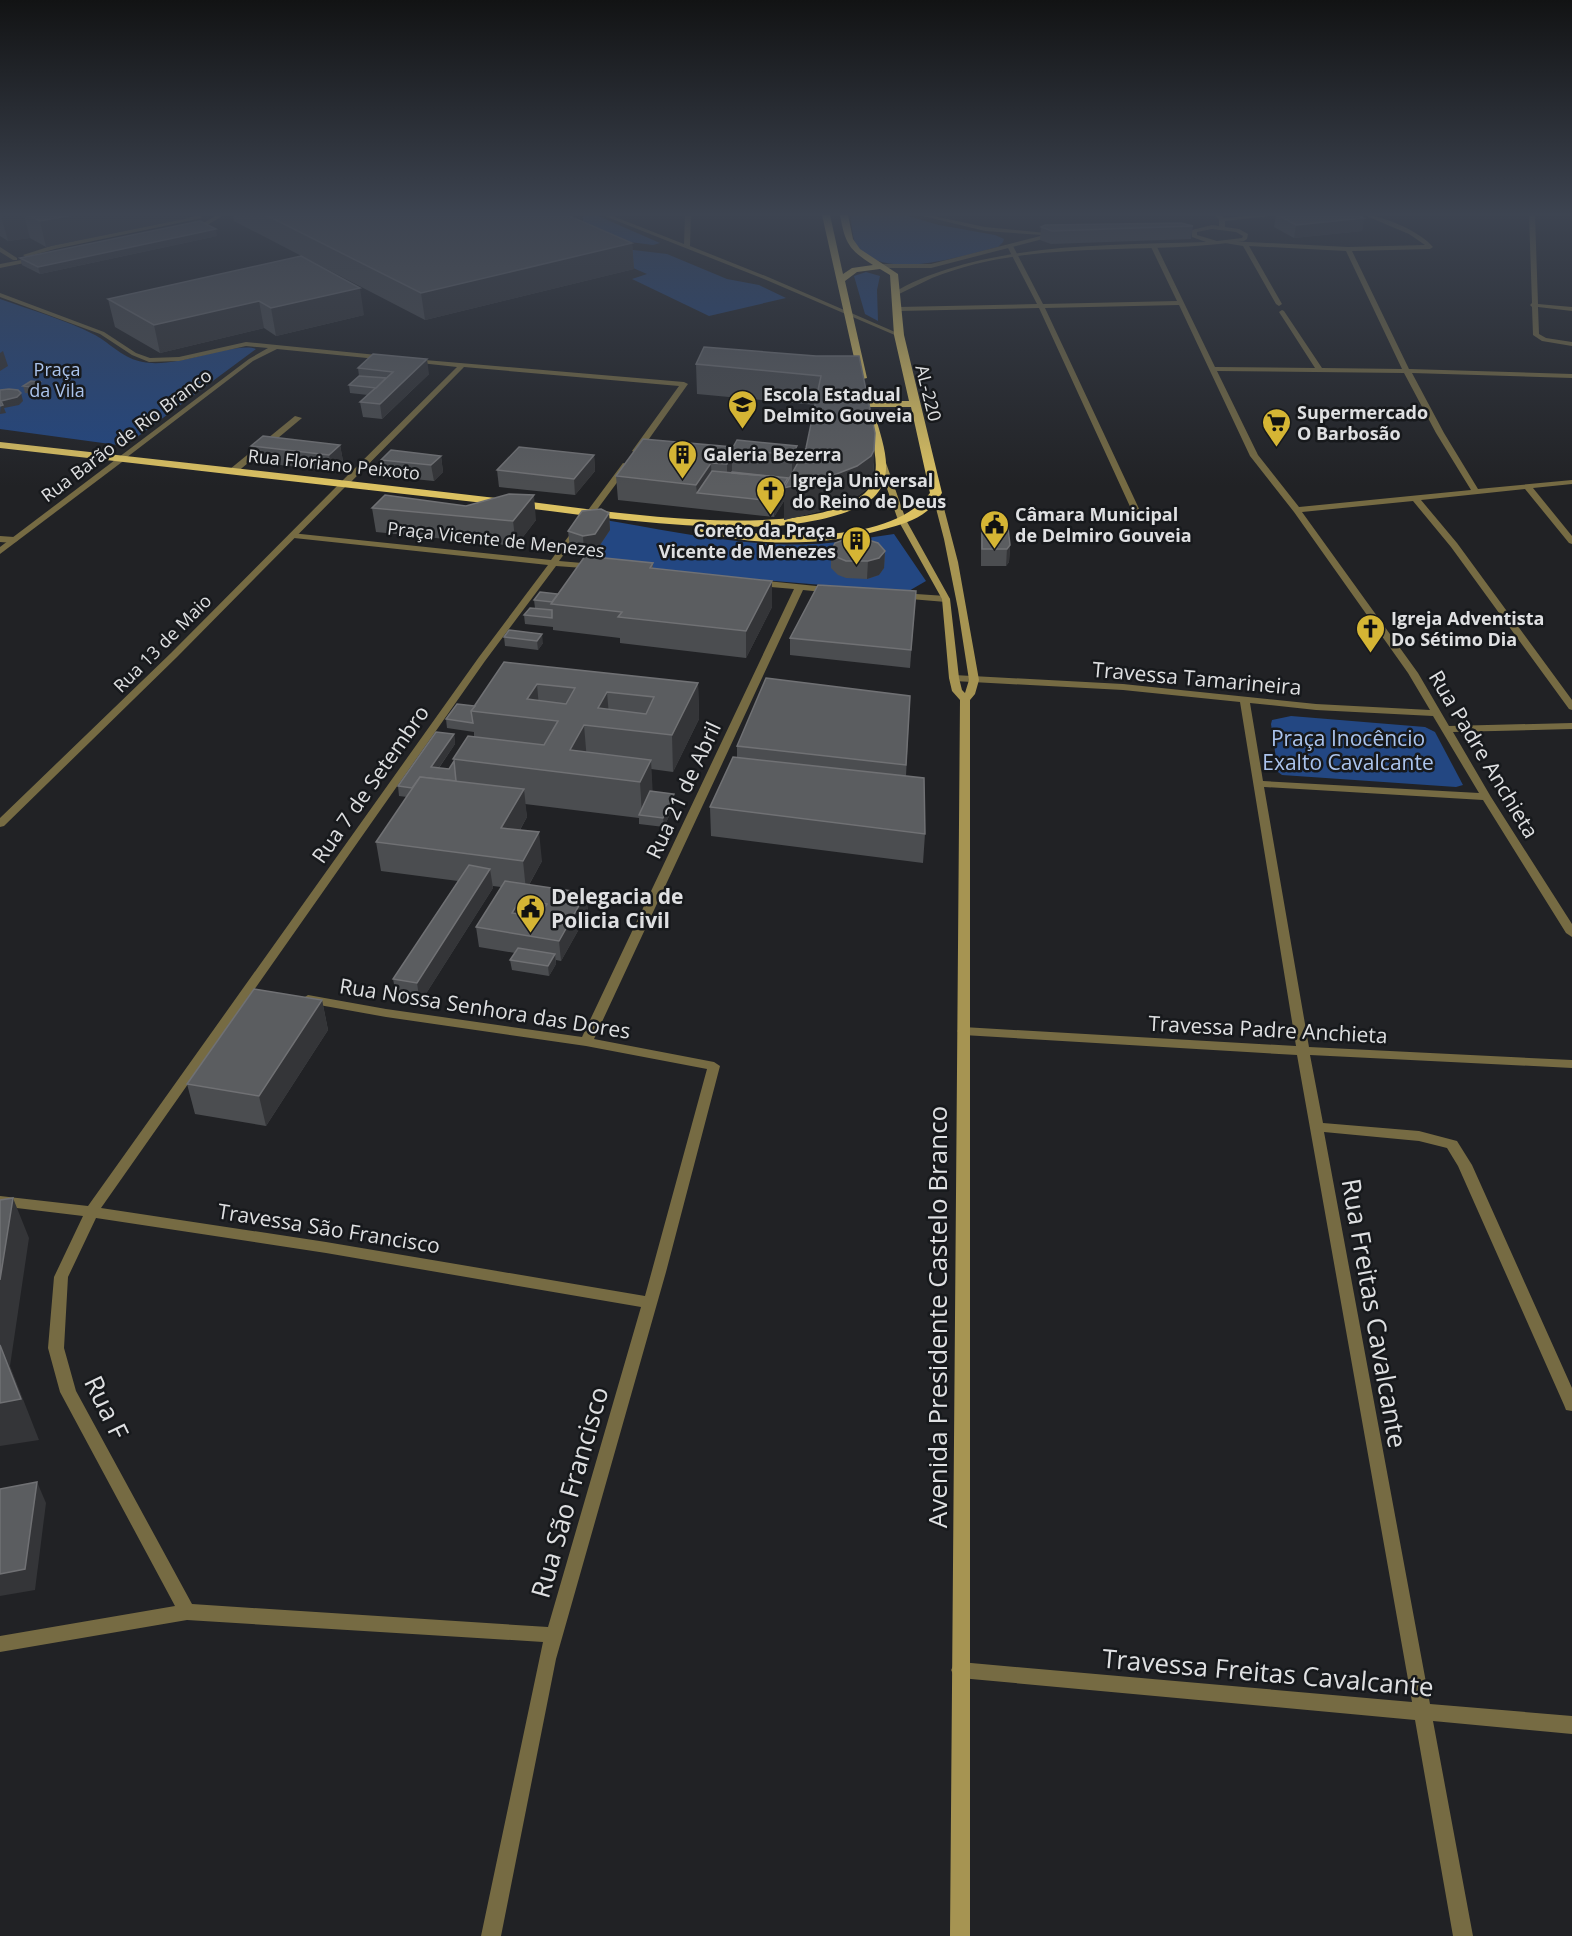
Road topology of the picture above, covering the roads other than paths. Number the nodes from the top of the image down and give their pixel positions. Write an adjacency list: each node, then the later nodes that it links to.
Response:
1 (28, 305): 17 (street)
2 (829, 305): 14 (street)
3 (846, 305): 14 (highway, Rua Floriano Peixoto)
4 (898, 305): 12 (highway, AL-220 / AL-220)
5 (1071, 305): 11 (street)
6 (1182, 305): 21 (street, Rua Padre Anchieta)
7 (1280, 305): 22 (street)
8 (1374, 305): 23 (street)
9 (1533, 305): 16 (street)
10 (1536, 305): 13 (street)
11 (1041, 306): 12 (street); 40 (street)
12 (898, 309): 15 (highway, AL-220 / AL-220)
13 (1572, 309)
14 (848, 313): 15 (street); 25 (highway, Rua Floriano Peixoto)
15 (899, 335): 26 (highway, AL-220 / AL-220)
16 (1572, 344)
17 (274, 348): 18 (street); 29 (street, Rua Barão de Rio Branco)
18 (392, 359)
19 (403, 360): 20 (street)
20 (462, 366): 33 (street, Rua 13 de Maio); 39 (street, Rua 7 de Setembro)
21 (1212, 369): 22 (street); 38 (street, Rua Padre Anchieta)
22 (1320, 370): 23 (street)
23 (1405, 371): 24 (street); 35 (street)
24 (1572, 376)
25 (867, 404): 26 (highway); 30 (highway, Rua Floriano Peixoto)
26 (915, 404): 36 (highway, AL-220 / AL-220)
27 (298, 418): 31 (street)
28 (0, 445): 29 (highway, Rua Floriano Peixoto)
29 (122, 459): 31 (highway, Rua Floriano Peixoto); 45 (street, Rua Barão de Rio Branco)
30 (881, 460): 41 (highway, Rua Floriano Peixoto); 42 (main road, Avenida Presidente Castelo Branco)
31 (233, 471): 33 (highway, Rua Floriano Peixoto)
32 (1572, 482): 34 (street)
33 (345, 483): 39 (highway, Rua Floriano Peixoto); 43 (street, Rua 13 de Maio)
34 (1527, 486): 35 (street); 46 (street)
35 (1476, 492): 37 (street)
36 (936, 493): 42 (highway, Rua Floriano Peixoto); 56 (main road)
37 (1415, 498): 38 (street); 59 (street)
38 (1297, 510): 60 (street, Rua Padre Anchieta)
39 (592, 511): 41 (highway, Rua Floriano Peixoto); 48 (street, Rua 7 de Setembro)
40 (1137, 513)
41 (664, 519): 42 (highway, Rua Floriano Peixoto)
42 (902, 520): 54 (main road, Avenida Presidente Castelo Branco)
43 (294, 535): 48 (street, Praça Vicente de Menezes); 65 (street, Rua 13 de Maio)
44 (0, 539): 45 (street)
45 (14, 540): 47 (street, Rua Barão de Rio Branco)
46 (1572, 541)
47 (0, 551)
48 (553, 563): 49 (street, Praça Vicente de Menezes); 76 (street, Rua 7 de Setembro)
49 (610, 568)
50 (752, 583): 51 (street)
51 (800, 588): 52 (street); 70 (street, Rua 21 de Abril)
52 (844, 591)
53 (889, 595): 54 (street)
54 (945, 599): 55 (main road, Avenida Presidente Castelo Branco)
55 (954, 678): 56 (street, Travessa Tamarineira); 57 (main road, Avenida Presidente Castelo Branco)
56 (974, 680): 57 (main road, Avenida Presidente Castelo Branco); 58 (street, Travessa Tamarineira)
57 (965, 699): 69 (main road, Avenida Presidente Castelo Branco)
58 (1244, 699): 60 (street, Travessa Tamarineira); 63 (street, Rua Freitas Cavalcante)
59 (1572, 707)
60 (1436, 713): 62 (street, Rua Padre Anchieta)
61 (1572, 726): 62 (street)
62 (1446, 729): 64 (street, Rua Padre Anchieta)
63 (1259, 784): 64 (street); 71 (street, Rua Freitas Cavalcante)
64 (1486, 798): 67 (street, Rua Padre Anchieta)
65 (5, 814): 66 (street, Rua 13 de Maio)
66 (0, 824)
67 (1572, 933)
68 (296, 997): 70 (street, Rua Nossa Senhora das Dores)
69 (963, 1031): 71 (street, Travessa Padre Anchieta); 82 (main road, Avenida Presidente Castelo Branco)
70 (586, 1042): 73 (street, Rua Nossa Senhora das Dores)
71 (1303, 1051): 72 (street, Travessa Padre Anchieta); 74 (street, Rua Freitas Cavalcante)
72 (1572, 1064)
73 (714, 1066): 77 (street, Rua São Francisco)
74 (1317, 1127): 78 (street); 83 (street, Rua Freitas Cavalcante)
75 (0, 1201): 76 (street, Travessa São Francisco)
76 (92, 1211): 77 (street, Travessa São Francisco); 79 (street, Rua F)
77 (650, 1303): 80 (street, Rua São Francisco)
78 (1572, 1405)
79 (188, 1612): 80 (street); 81 (street)
80 (554, 1635): 85 (street, Rua São Francisco)
81 (0, 1644)
82 (960, 1670): 83 (street, Travessa Freitas Cavalcante); 86 (main road, Avenida Presidente Castelo Branco)
83 (1424, 1712): 84 (street, Travessa Freitas Cavalcante); 87 (street, Rua Freitas Cavalcante)
84 (1572, 1725)
85 (491, 1936)
86 (960, 1936)
87 (1463, 1936)

